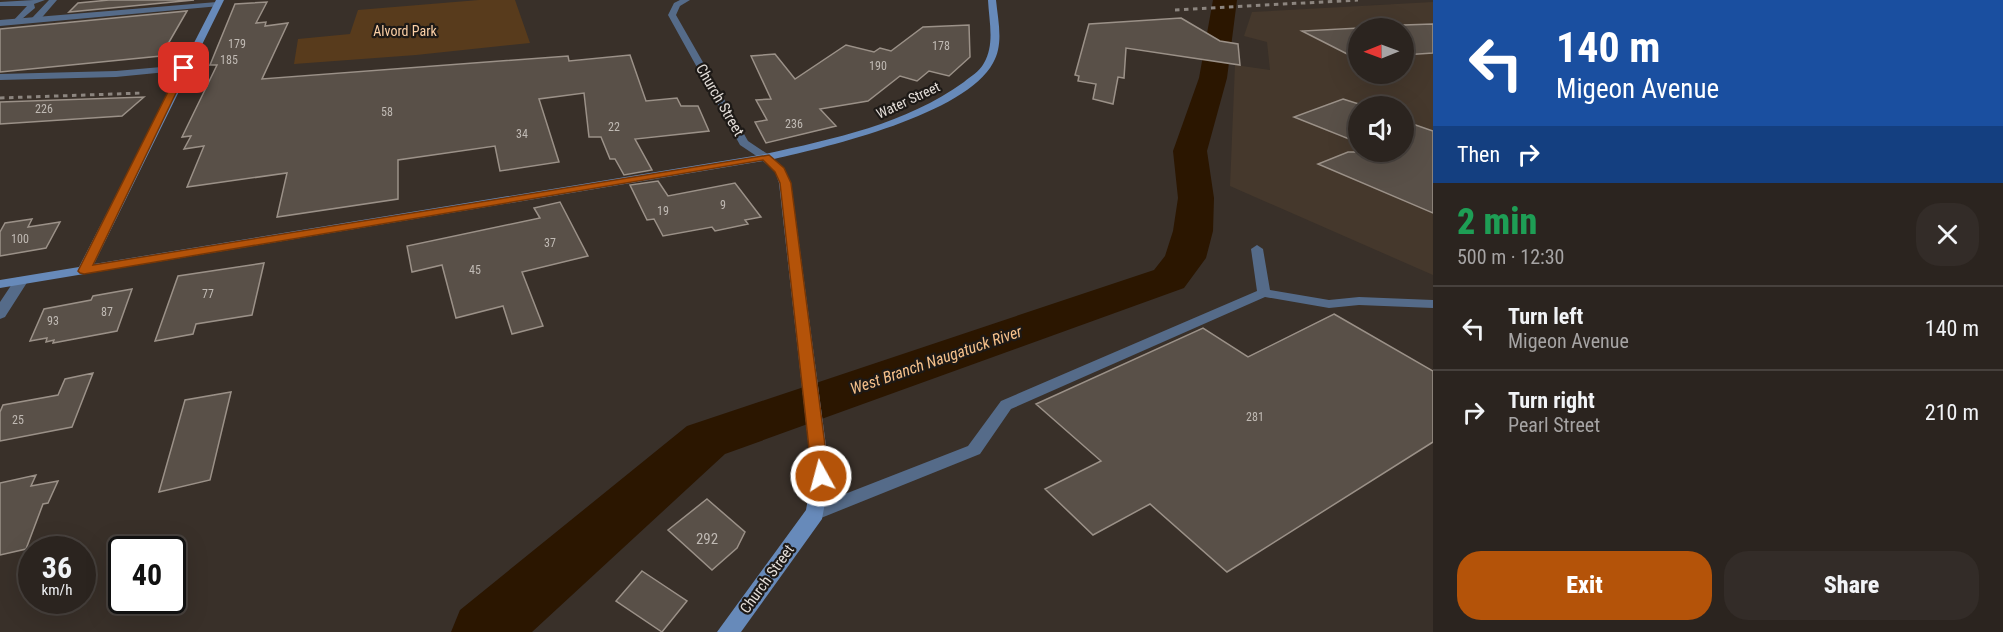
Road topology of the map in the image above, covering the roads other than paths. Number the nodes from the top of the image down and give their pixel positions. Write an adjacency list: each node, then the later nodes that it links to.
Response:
1 (41, 0): 7 (lane)
2 (53, 0): 8 (lane)
3 (686, 0): 13 (street, Church Street)
4 (992, 0): 13 (main road, Water Street)
5 (219, 2): 8 (street); 11 (main road)
6 (0, 4): 7 (lane)
7 (27, 4): 9 (lane)
8 (35, 20): 9 (street)
9 (16, 22): 10 (street)
10 (0, 23)
11 (184, 68): 12 (lane); 15 (main road)
12 (0, 76)
13 (765, 157): 15 (main road, Water Street); 21 (main road, Church Street)
14 (1257, 249): 18 (lane)
15 (84, 271): 16 (main road, Water Street)
16 (21, 281): 17 (main road, Water Street); 20 (street)
17 (0, 284)
18 (1264, 293): 19 (lane); 21 (lane)
19 (1433, 304)
20 (0, 314)
21 (815, 513): 22 (main road, Church Street)
22 (728, 632)

